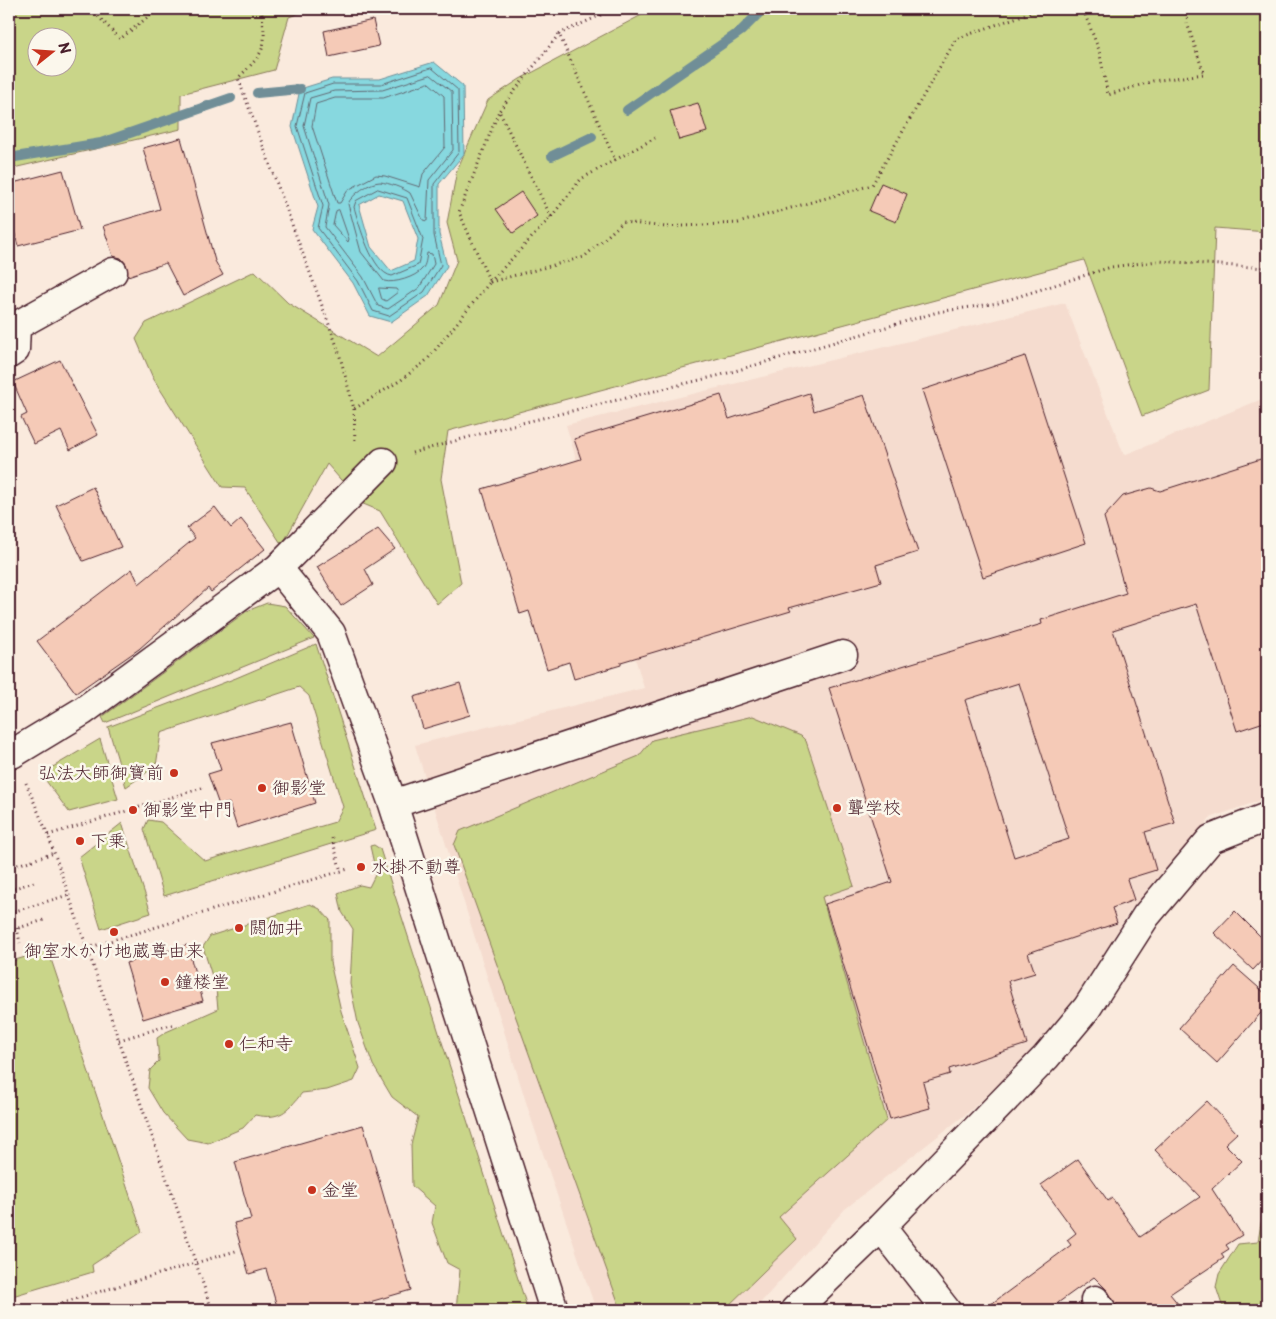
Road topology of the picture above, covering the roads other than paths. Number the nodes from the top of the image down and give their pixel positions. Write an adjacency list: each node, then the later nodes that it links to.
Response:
1 (113, 272): 2 (street)
2 (9, 354)
3 (383, 462): 4 (street)
4 (278, 568): 6 (street); 7 (street)
5 (843, 655): 7 (street)
6 (9, 750)
7 (393, 804): 10 (street)
8 (1267, 817): 9 (street)
9 (881, 1227): 11 (street); 12 (street)
10 (554, 1310)
11 (796, 1310)
12 (946, 1310)

